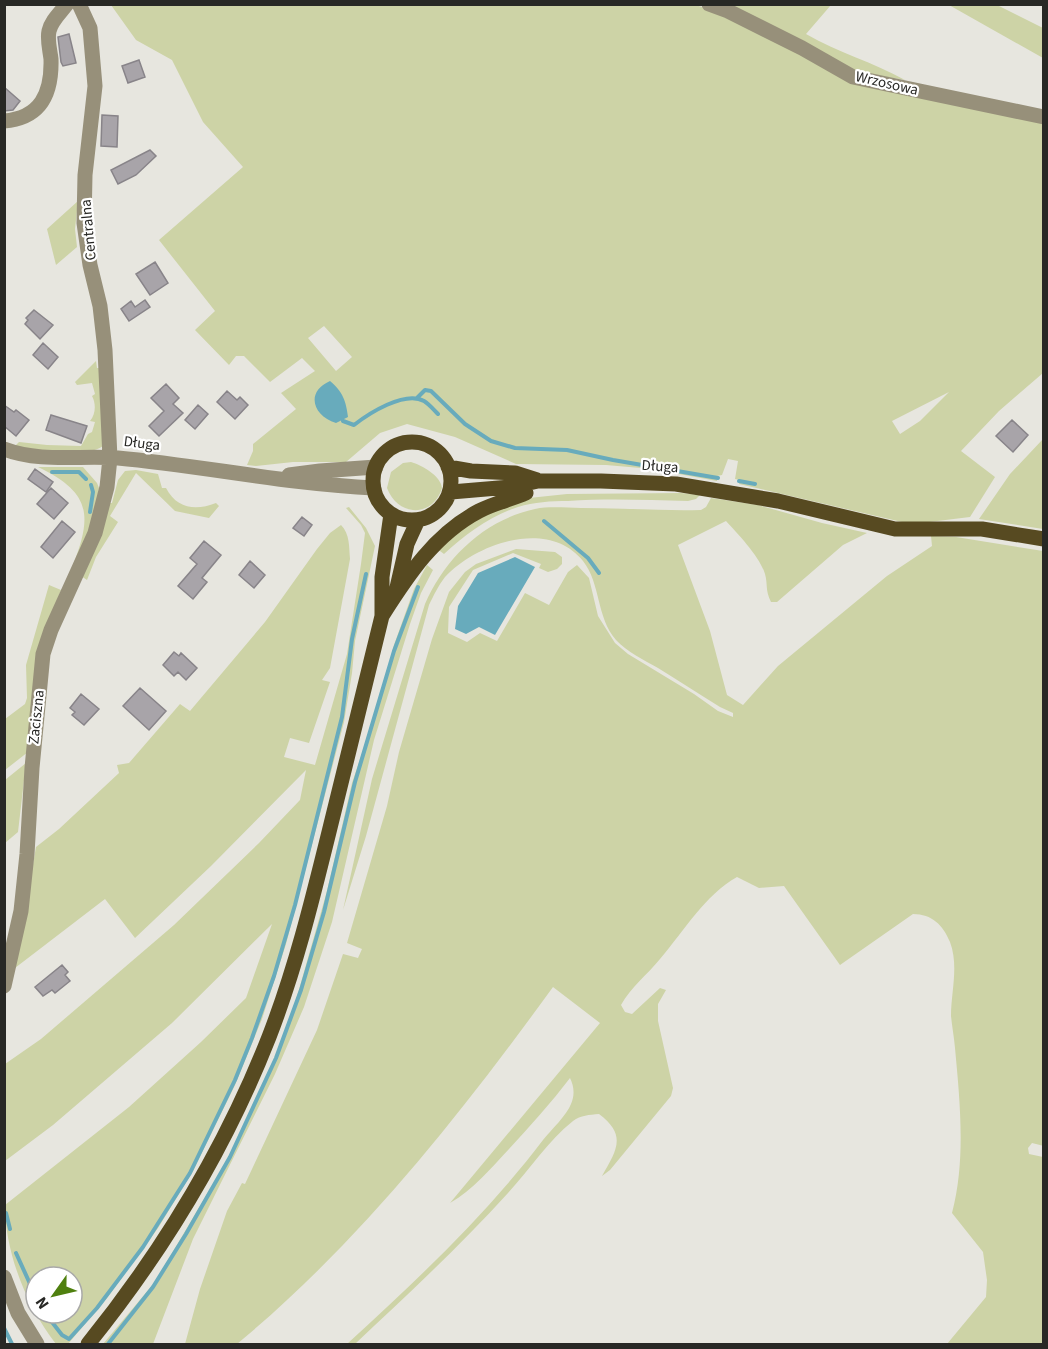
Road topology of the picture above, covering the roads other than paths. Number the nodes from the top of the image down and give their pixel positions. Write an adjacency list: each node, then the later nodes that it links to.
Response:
1 (67, 4): 5 (street)
2 (79, 4): 7 (street, Centralna)
3 (709, 4): 4 (street, Wrzosowa)
4 (1044, 117)
5 (4, 121)
6 (4, 449): 7 (street, Długa)
7 (110, 458): 10 (street, Długa); 19 (street, Zaciszna)
8 (376, 467): 9 (main road); 10 (street, Długa); 12 (main road)
9 (448, 467): 11 (main road, Długa); 13 (main road)
10 (274, 478): 12 (street, Długa)
11 (546, 481): 13 (main road, Długa); 16 (main road, Długa); 17 (main road)
12 (374, 488): 14 (main road)
13 (451, 492): 15 (main road)
14 (391, 514): 15 (main road); 18 (main road)
15 (418, 520): 17 (main road)
16 (1044, 539)
17 (395, 595): 18 (main road)
18 (382, 615): 22 (main road)
19 (4, 986)
20 (4, 1277): 21 (street)
21 (37, 1344)
22 (88, 1344)

